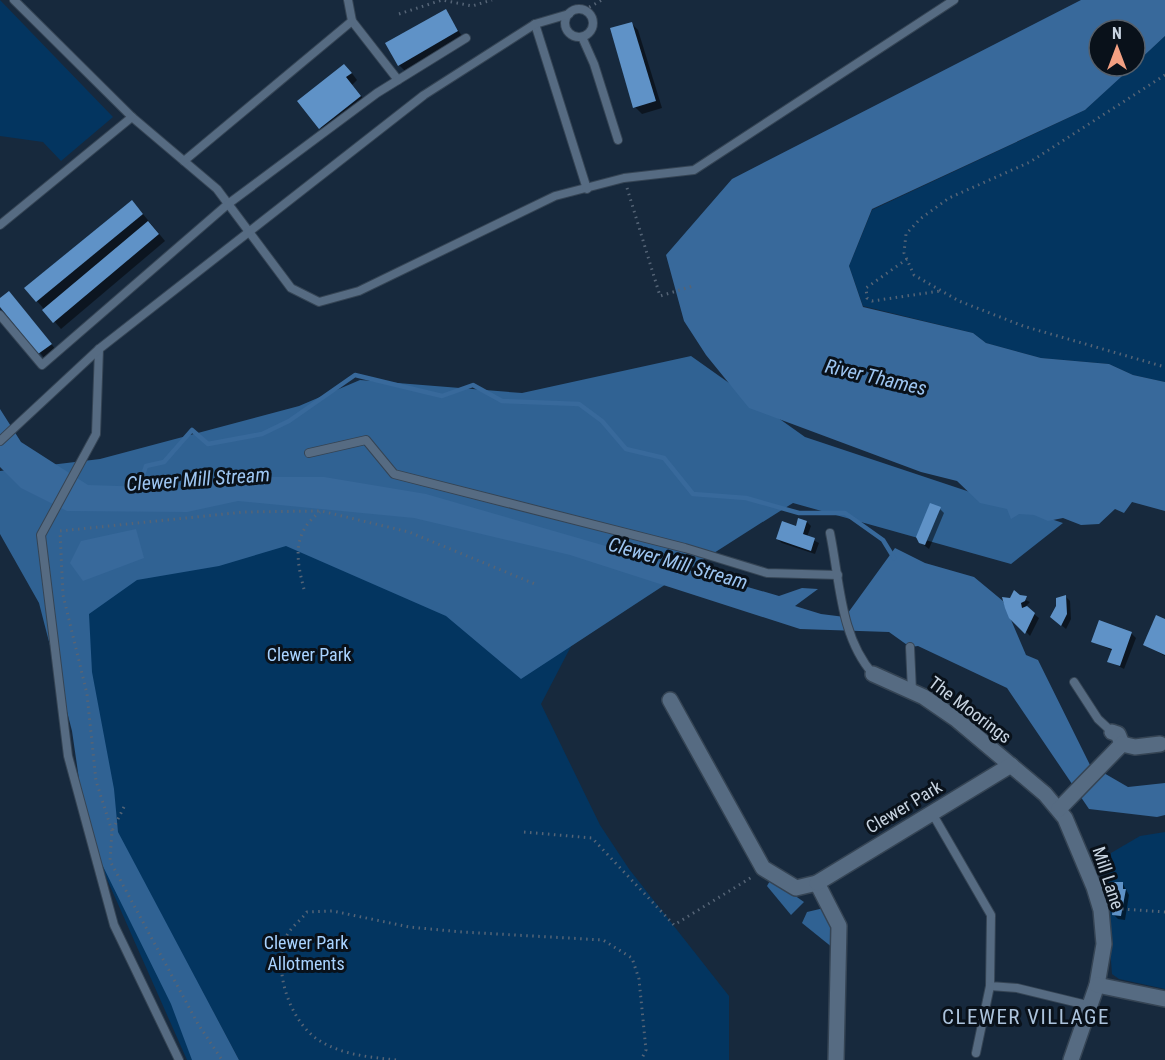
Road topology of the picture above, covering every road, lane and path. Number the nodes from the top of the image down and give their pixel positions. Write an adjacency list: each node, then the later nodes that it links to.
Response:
1 (14, 0): 15 (lane)
2 (348, 0): 9 (lane)
3 (492, 0): 7 (path)
4 (602, 0): 6 (path)
5 (954, 0): 18 (lane)
6 (584, 10): 8 (lane); 11 (lane)
7 (399, 14)
8 (569, 14): 10 (lane); 11 (lane)
9 (352, 21): 14 (lane); 17 (lane)
10 (535, 24): 19 (lane); 22 (lane)
11 (582, 36): 16 (lane)
12 (466, 38): 14 (lane)
13 (1165, 75): 23 (path)
14 (398, 80): 20 (lane)
15 (132, 117): 17 (lane); 21 (lane)
16 (618, 140)
17 (184, 161): 20 (lane)
18 (624, 178): 19 (lane); 24 (path)
19 (587, 189): 22 (lane)
20 (228, 204): 22 (lane); 26 (lane)
21 (0, 225)
22 (249, 231): 27 (lane)
23 (907, 259): 25 (path); 25 (path)
24 (693, 286)
25 (940, 291): 28 (path)
26 (0, 315)
27 (99, 349): 29 (lane); 59 (lane)
28 (1165, 367)
29 (0, 441)
30 (309, 453): 33 (lane)
31 (321, 511): 34 (path); 35 (path); 48 (path)
32 (830, 533): 33 (lane)
33 (838, 575): 37 (lane)
34 (535, 584)
35 (304, 589)
36 (910, 647): 39 (lane)
37 (873, 674): 39 (street, The Moorings)
38 (1074, 682): 41 (lane)
39 (912, 691): 44 (street, The Moorings)
40 (670, 700): 50 (street)
41 (1112, 732): 43 (street)
42 (1162, 743): 43 (street)
43 (1122, 744): 46 (street)
44 (1011, 765): 46 (street, Mill Lane); 47 (street, Clewer Park)
45 (124, 807): 48 (path)
46 (1059, 809): 54 (street, Mill Lane)
47 (932, 813): 51 (street, Clewer Park); 55 (lane)
48 (112, 831): 60 (path)
49 (524, 832): 50 (path)
50 (763, 868): 51 (street)
51 (817, 883): 63 (street)
52 (1122, 909): 53 (path)
53 (1165, 912)
54 (1097, 985): 56 (street); 57 (street, Mill Lane)
55 (990, 986): 57 (lane); 58 (lane)
56 (1165, 999)
57 (1091, 1006): 64 (street, Mill Lane)
58 (976, 1053)
59 (179, 1060)
60 (222, 1060)
61 (396, 1060): 62 (path)
62 (641, 1060)
63 (836, 1060)
64 (1071, 1060)

